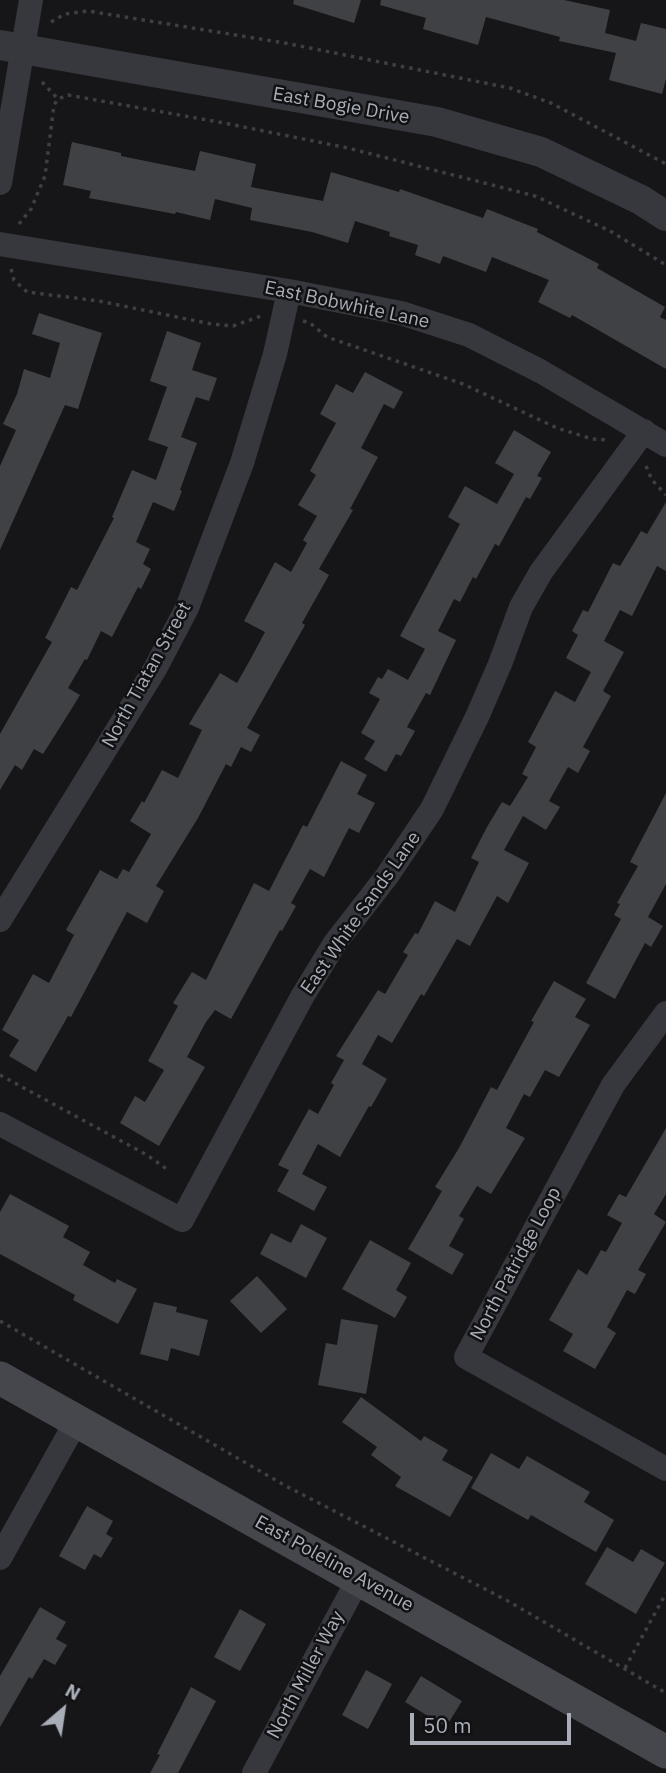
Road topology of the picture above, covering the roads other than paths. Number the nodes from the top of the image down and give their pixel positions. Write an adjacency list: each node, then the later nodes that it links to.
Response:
1 (32, 0): 2 (street)
2 (11, 47): 3 (street); 4 (street, East Bogie Drive)
3 (0, 183)
4 (666, 216)
5 (0, 244): 6 (street, East Bobwhite Lane)
6 (289, 291): 7 (street, East Bobwhite Lane); 9 (street, North Tiatan Street)
7 (643, 431): 8 (street, East Bobwhite Lane); 11 (street, East White Sands Lane)
8 (666, 445)
9 (0, 920)
10 (666, 1013): 14 (street, North Patridge Loop)
11 (0, 1124)
12 (0, 1378): 13 (main road, East Poleline Avenue)
13 (77, 1420): 15 (street); 16 (main road, East Poleline Avenue)
14 (666, 1469)
15 (0, 1558)
16 (359, 1578): 17 (main road, East Poleline Avenue); 18 (street, North Miller Way)
17 (666, 1752)
18 (254, 1773)

